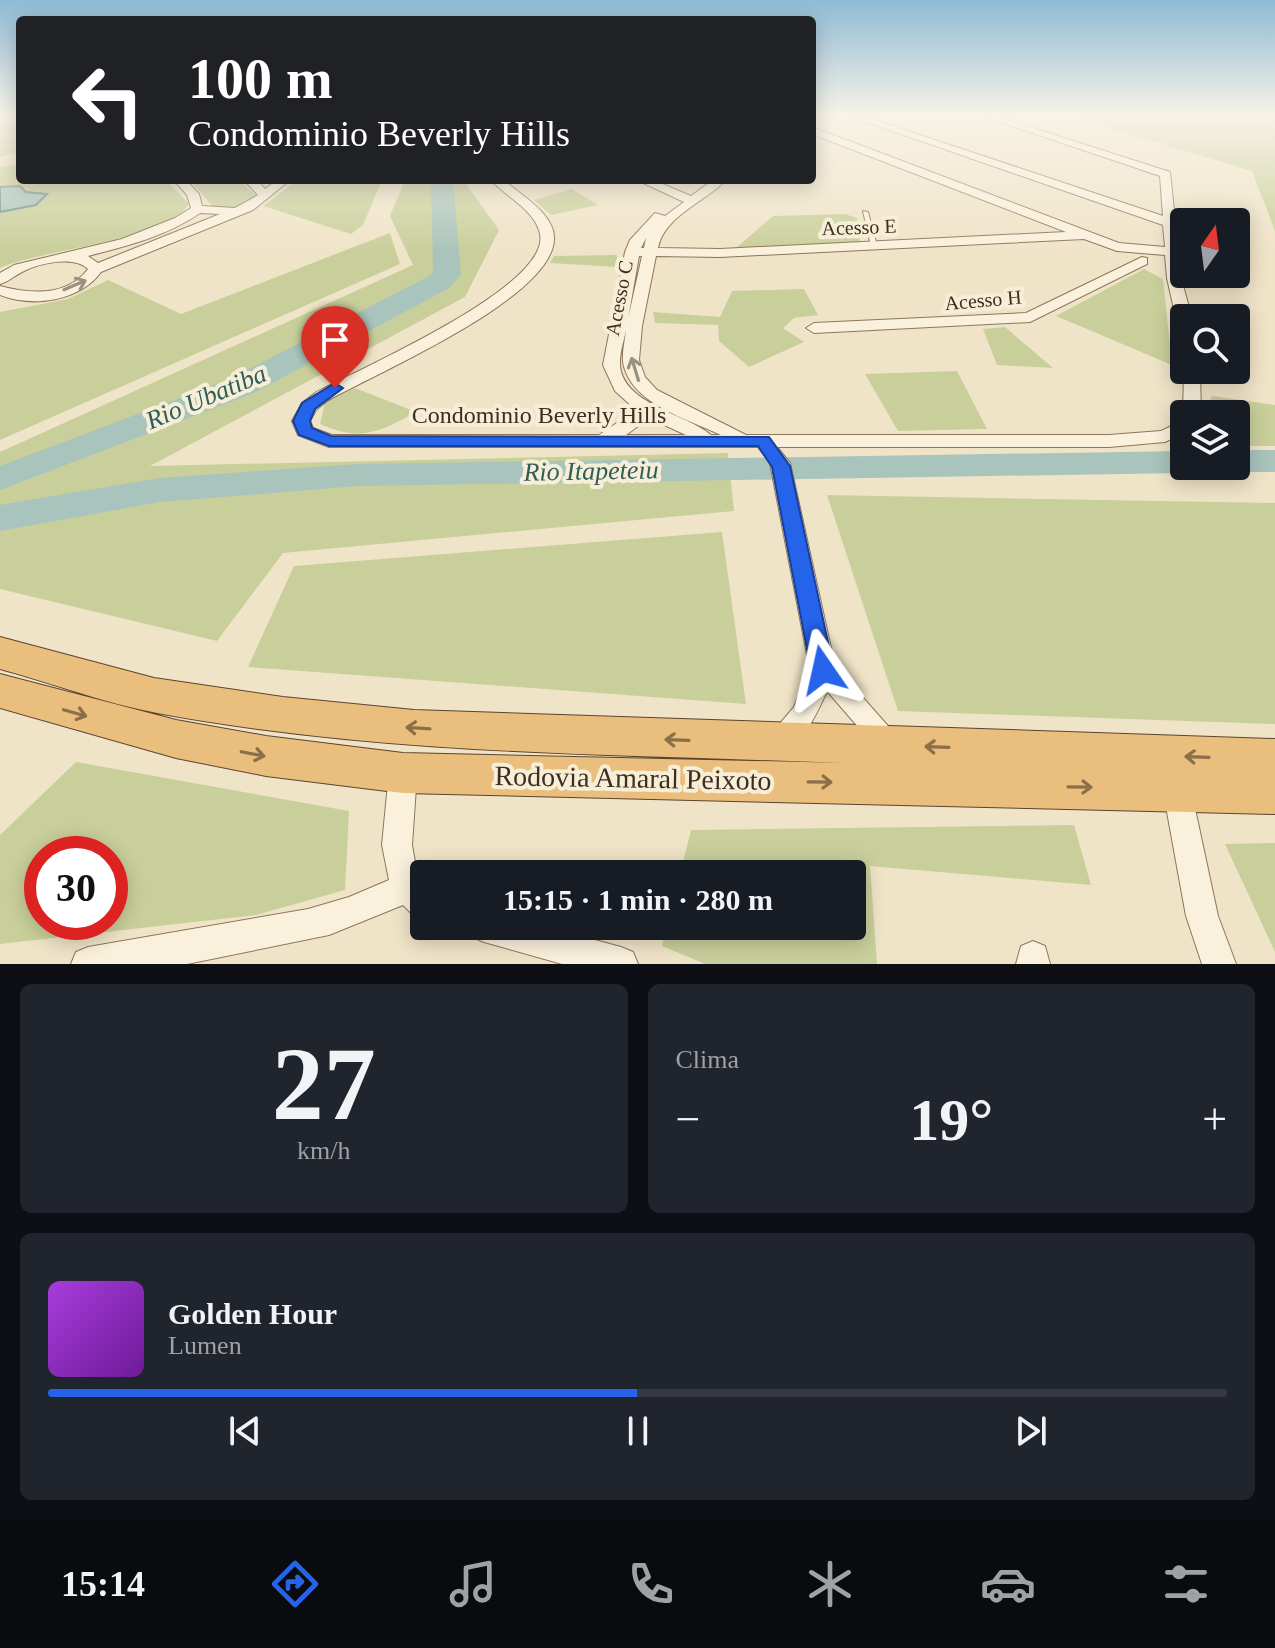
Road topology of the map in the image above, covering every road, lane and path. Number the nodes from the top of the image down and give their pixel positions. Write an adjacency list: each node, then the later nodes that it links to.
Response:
1 (895, 162): 20 (street)
2 (990, 162): 18 (street)
3 (1136, 162): 13 (street)
4 (184, 184): 14 (street)
5 (256, 184): 11 (street)
6 (279, 184): 11 (street)
7 (502, 184): 39 (street, Condominio Beverly Hills)
8 (652, 184): 12 (street)
9 (702, 184): 12 (street, Acesso C)
10 (713, 184): 12 (street, Acesso C)
11 (265, 195): 15 (street)
12 (687, 199): 25 (street, Acesso C); 27 (street, Acesso C)
13 (1170, 208)
14 (197, 209): 15 (street); 17 (street)
15 (239, 211): 19 (street)
16 (865, 212): 22 (lane)
17 (175, 223): 19 (street); 21 (street)
18 (1170, 223)
19 (193, 230): 24 (street)
20 (1088, 235): 22 (street, Acesso E); 23 (street)
21 (127, 242): 24 (street); 28 (street)
22 (874, 246): 27 (street, Acesso E)
23 (1117, 247): 26 (street); 29 (street)
24 (146, 248): 30 (street)
25 (632, 252): 27 (street, Acesso E); 35 (street, Acesso C)
26 (1170, 252)
27 (650, 254): 38 (street, Acesso C, one-way to 27)
28 (61, 258): 30 (street); 32 (street)
29 (1142, 261): 31 (street); 34 (street, Acesso H)
30 (96, 269): 33 (street, one-way to 30)
31 (1170, 276)
32 (0, 280)
33 (4, 295)
34 (814, 328)
35 (647, 410): 37 (street, Acesso C); 39 (street)
36 (1170, 430): 40 (street, Condominio Beverly Hills)
37 (710, 439): 38 (street, Condominio Beverly Hills); 39 (street, Condominio Beverly Hills)
38 (753, 440): 40 (street, Condominio Beverly Hills); 41 (street)
39 (602, 442)
40 (803, 442): 41 (street)
41 (782, 470): 43 (street)
42 (0, 653): 45 (highway, Rodovia Amaral Peixoto, one-way to 42)
43 (823, 670): 45 (street); 46 (street)
44 (0, 691): 48 (highway, Rodovia Amaral Peixoto, one-way to 48)
45 (778, 743): 46 (highway, Rodovia Amaral Peixoto)
46 (891, 746): 47 (highway, Rodovia Amaral Peixoto, one-way to 46)
47 (1275, 759)
48 (403, 773): 49 (highway, Rodovia Amaral Peixoto, one-way to 49); 51 (street)
49 (1177, 790): 50 (highway, Rodovia Amaral Peixoto); 56 (street)
50 (1275, 793)
51 (410, 884)
52 (410, 896): 54 (street)
53 (534, 940): 55 (street)
54 (88, 964)
55 (621, 964)
56 (1219, 964)

